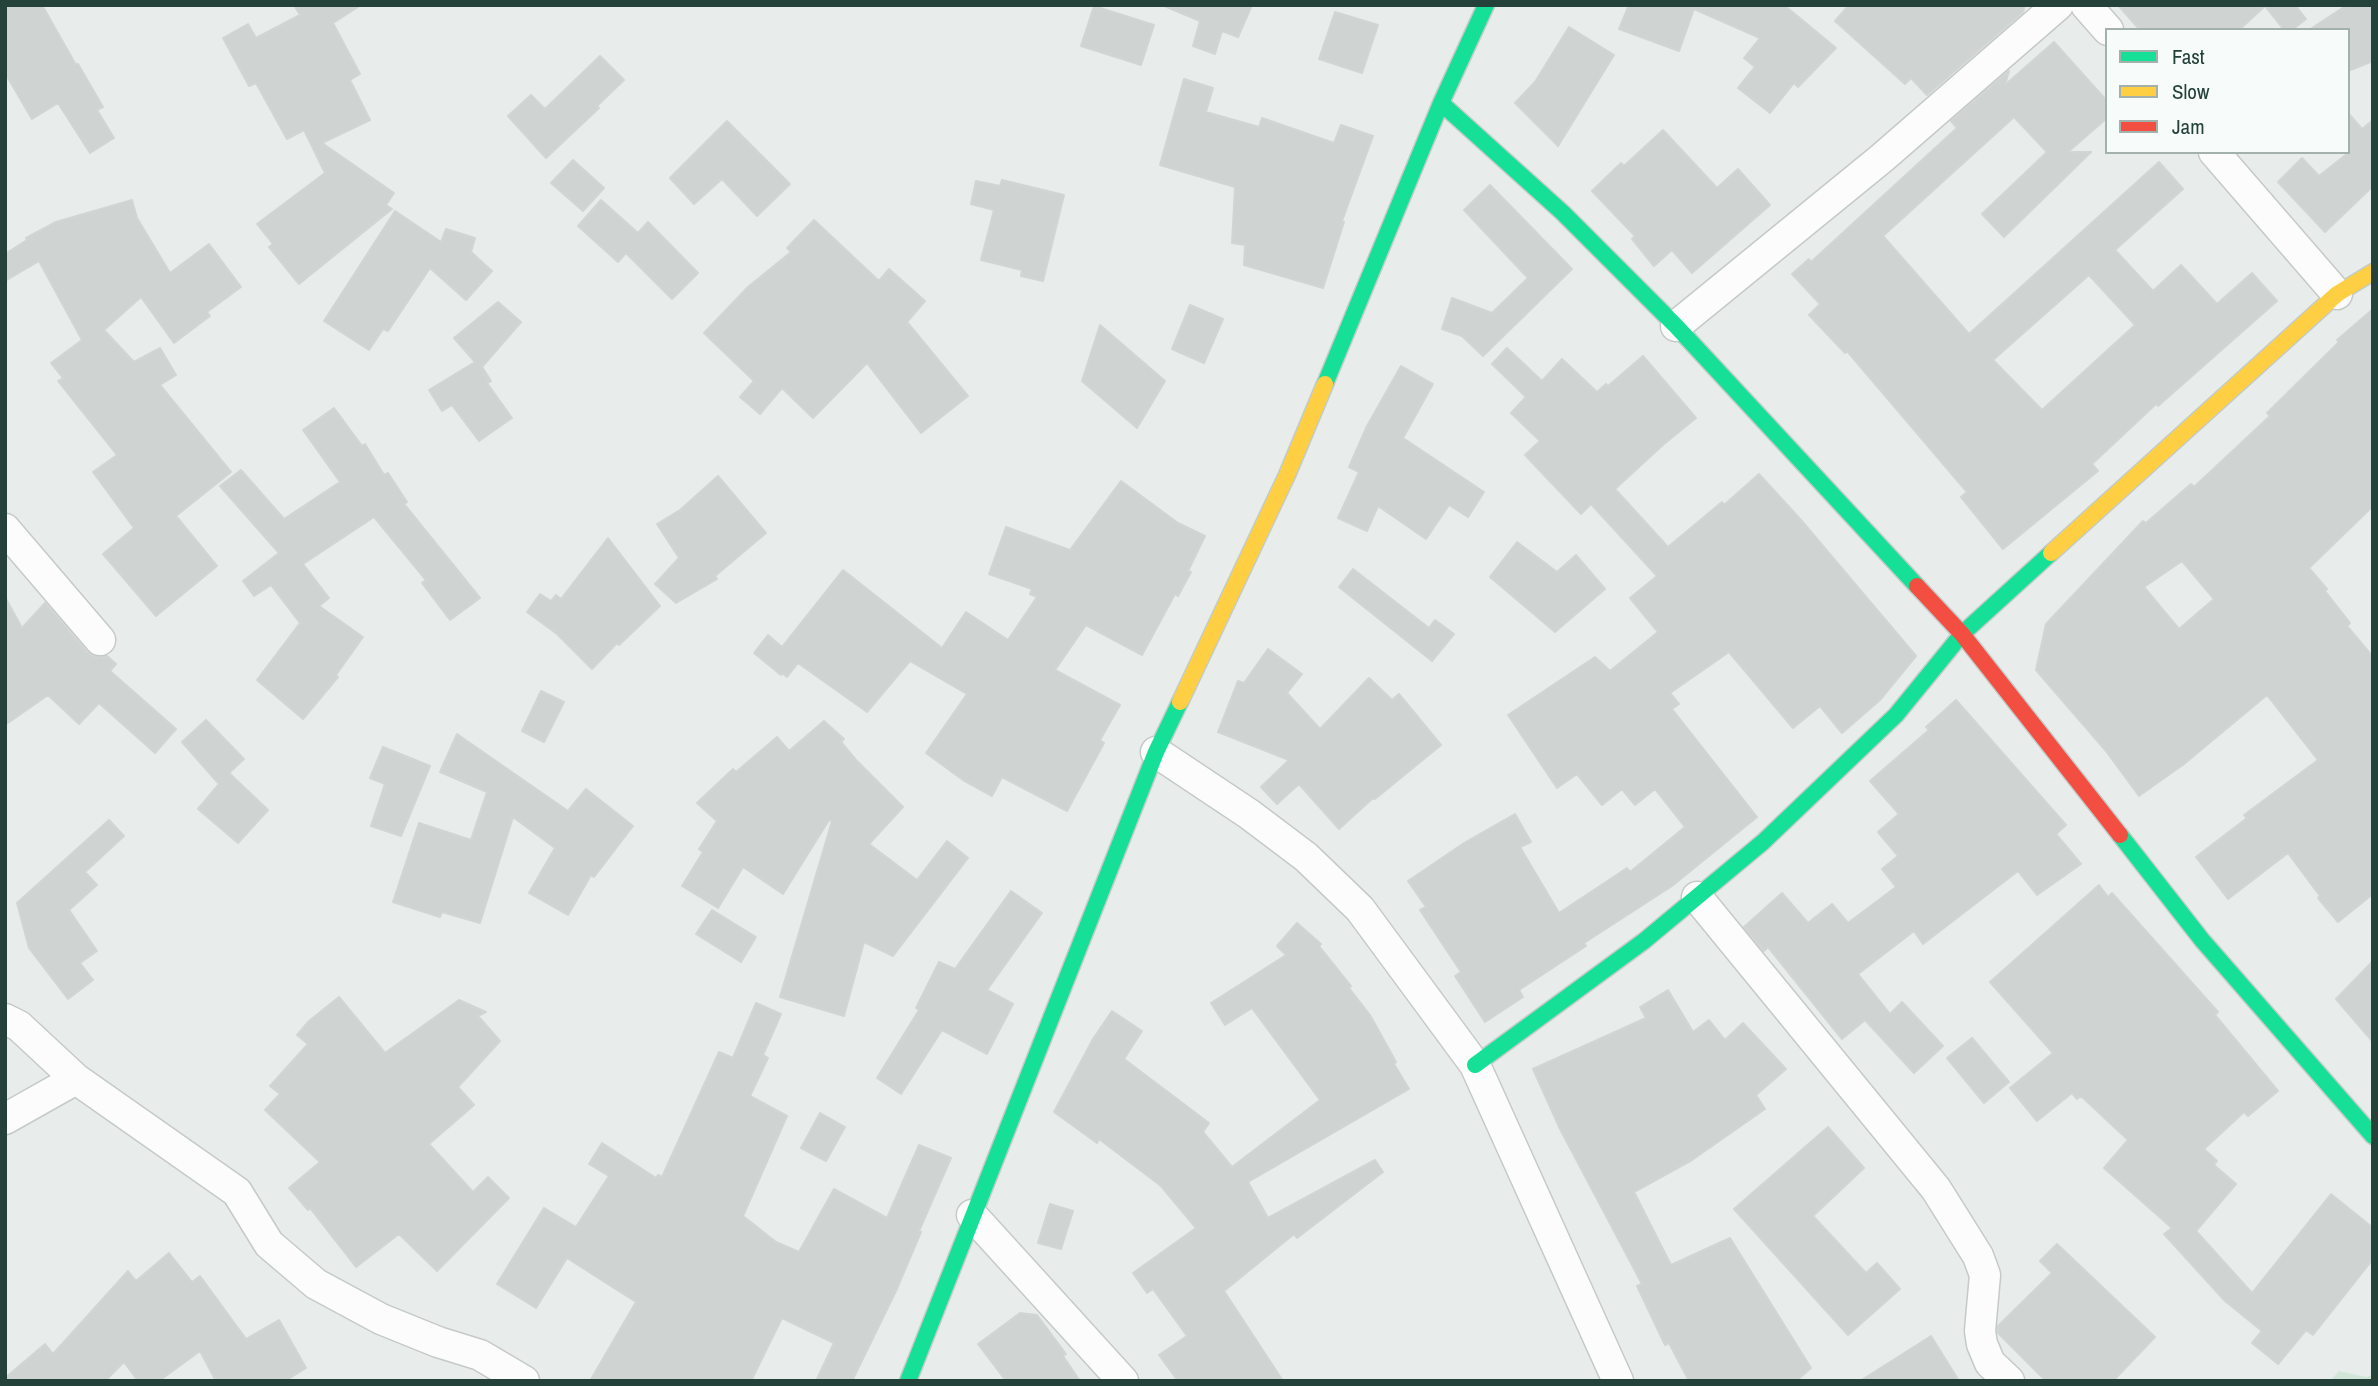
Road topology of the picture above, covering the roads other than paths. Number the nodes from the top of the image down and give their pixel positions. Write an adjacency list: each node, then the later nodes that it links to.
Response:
1 (1486, 5): 5 (street)
2 (2058, 5): 9 (street)
3 (2087, 5): 4 (street)
4 (2106, 28)
5 (1441, 103): 9 (street); 13 (street)
6 (2216, 154): 8 (street)
7 (2371, 277): 8 (street)
8 (2337, 294): 11 (street)
9 (1676, 326): 11 (street)
10 (5, 529): 12 (street)
11 (1962, 634): 14 (street); 19 (street)
12 (100, 640)
13 (1156, 752): 16 (street); 20 (street)
14 (1696, 897): 16 (street); 25 (street)
15 (5, 1019): 17 (street)
16 (1475, 1065): 24 (street)
17 (76, 1079): 18 (street); 21 (street)
18 (5, 1119)
19 (2373, 1136)
20 (972, 1214): 22 (street); 23 (street)
21 (524, 1381)
22 (908, 1381)
23 (1123, 1381)
24 (1618, 1381)
25 (2009, 1381)

